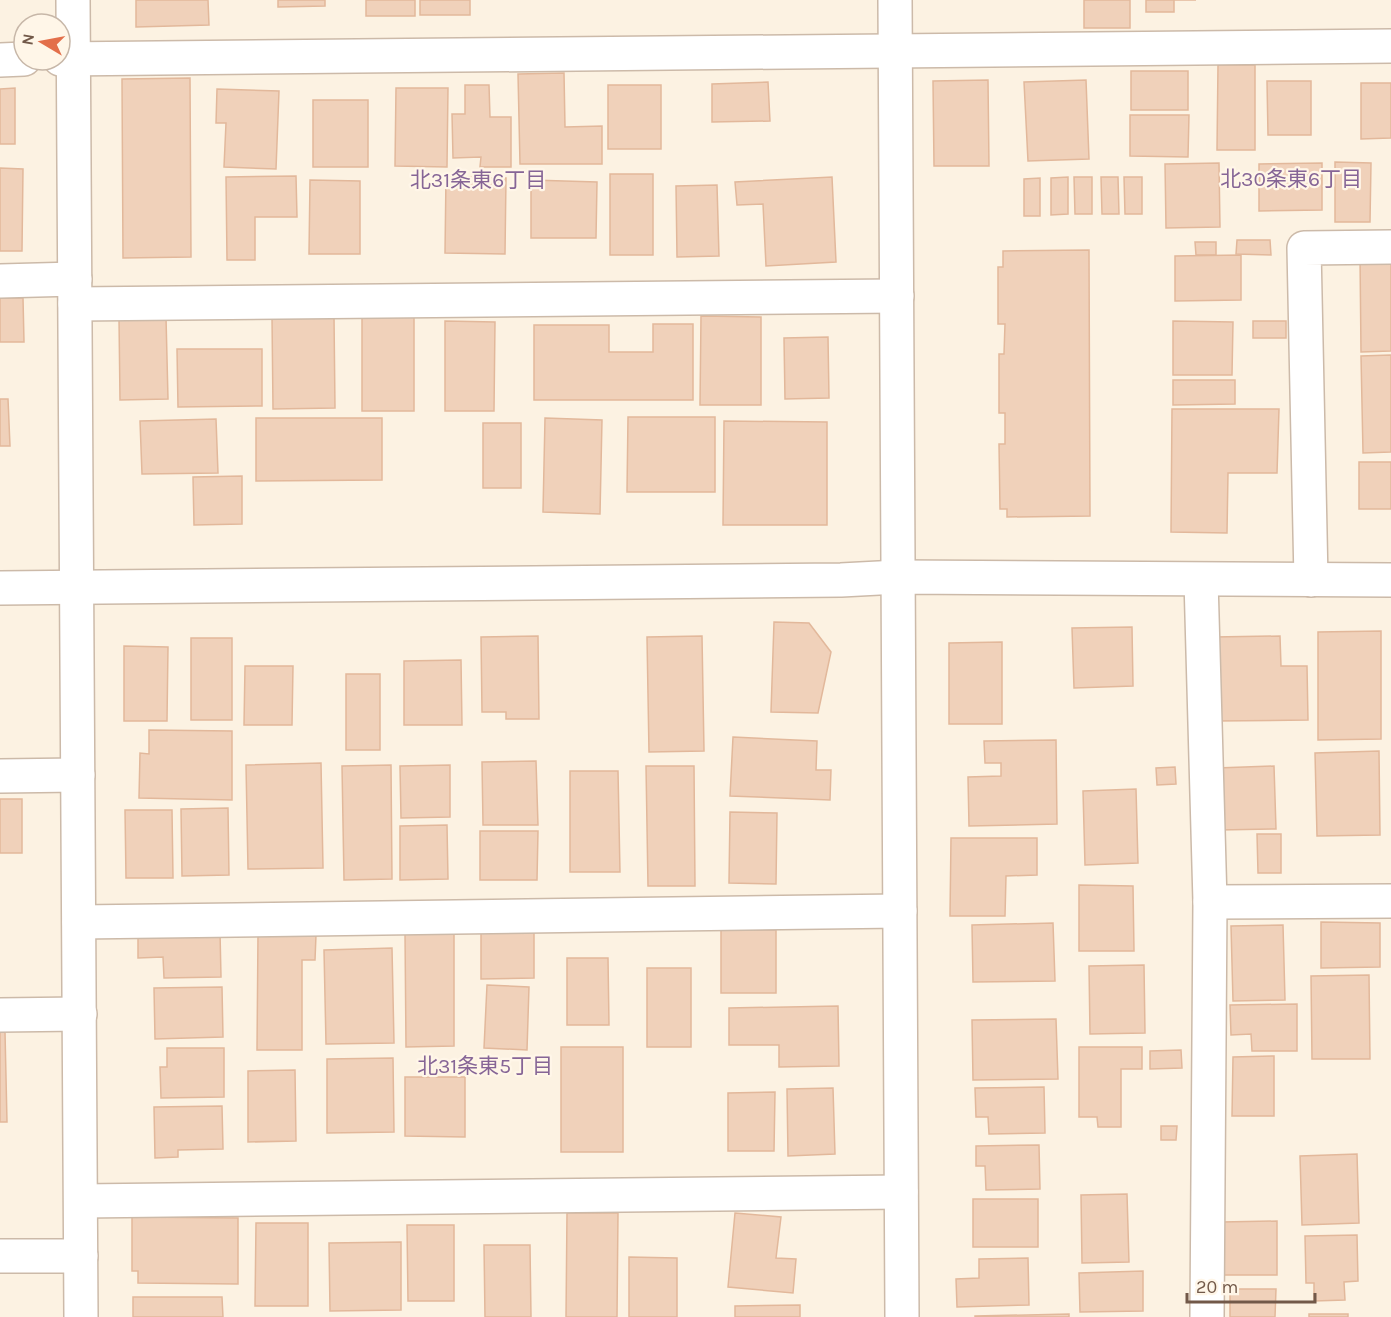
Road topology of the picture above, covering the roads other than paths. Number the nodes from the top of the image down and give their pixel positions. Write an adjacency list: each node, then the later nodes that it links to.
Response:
1 (895, 0): 3 (street)
2 (1391, 46): 3 (street)
3 (896, 51): 4 (street); 9 (street)
4 (72, 59)
5 (67, 72): 8 (street)
6 (1391, 247): 12 (street)
7 (0, 281): 8 (street)
8 (75, 292): 9 (street); 15 (street)
9 (897, 296): 10 (street)
10 (898, 577): 11 (street); 15 (street); 20 (street)
11 (1201, 580): 12 (street); 19 (street)
12 (1311, 580): 13 (street)
13 (1391, 580)
14 (0, 588): 15 (street)
15 (78, 588): 16 (street)
16 (78, 775): 17 (street); 21 (street)
17 (0, 776)
18 (1391, 901): 19 (street)
19 (1210, 902): 30 (street)
20 (900, 911): 21 (street); 24 (street)
21 (79, 922): 22 (street)
22 (80, 1014): 23 (street); 25 (street)
23 (0, 1015)
24 (901, 1192): 25 (street); 29 (street)
25 (81, 1201): 27 (street)
26 (0, 1256): 27 (street)
27 (81, 1256): 28 (street)
28 (81, 1317)
29 (902, 1317)
30 (1207, 1317)

